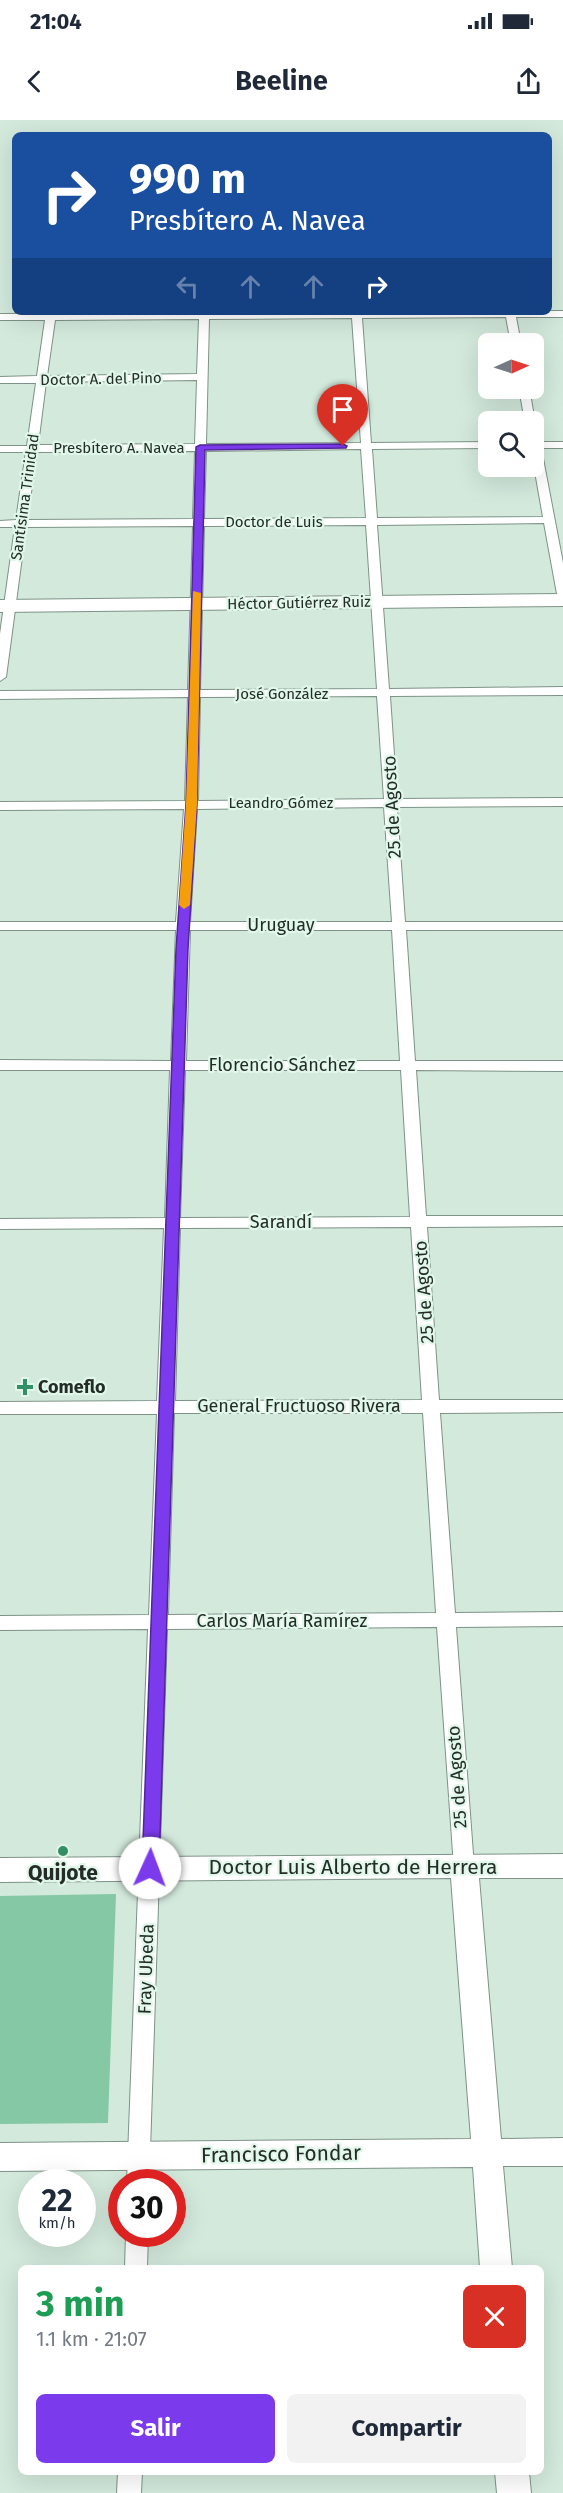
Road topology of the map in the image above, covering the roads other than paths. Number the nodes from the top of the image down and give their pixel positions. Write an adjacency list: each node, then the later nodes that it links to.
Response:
1 (357, 315): 3 (street); 13 (street, 25 de Agosto)
2 (510, 315): 6 (street)
3 (204, 316): 5 (street); 7 (street, Fray Ubeda)
4 (0, 317): 5 (street)
5 (50, 317): 9 (street, Santísima Trinidad)
6 (514, 333)
7 (202, 377): 9 (street, Doctor A. del Pino); 14 (street, Fray Ubeda)
8 (0, 380): 9 (street, Doctor A. del Pino)
9 (40, 380): 15 (street, Santísima Trinidad)
10 (544, 444): 12 (street)
11 (478, 445): 13 (street, Presbítero A. Navea)
12 (563, 445)
13 (367, 446): 14 (street, Presbítero A. Navea); 19 (street, 25 de Agosto)
14 (200, 447): 15 (street, Presbítero A. Navea); 20 (street, Fray Ubeda)
15 (32, 448): 16 (street, Presbítero A. Navea); 22 (street, Santísima Trinidad)
16 (0, 449)
17 (541, 477): 18 (street)
18 (549, 519): 19 (street, Doctor de Luis); 23 (street)
19 (373, 521): 20 (street, Doctor de Luis); 25 (street, 25 de Agosto)
20 (198, 522): 22 (street, Doctor de Luis); 26 (street, Fray Ubeda)
21 (0, 524): 22 (street, Doctor de Luis)
22 (22, 524): 27 (street, Santísima Trinidad)
23 (563, 594)
24 (563, 600): 25 (highway, Héctor Gutiérrez Ruiz)
25 (378, 602): 26 (highway, Héctor Gutiérrez Ruiz); 31 (street, 25 de Agosto)
26 (196, 604): 27 (highway, Héctor Gutiérrez Ruiz); 30 (street, Fray Ubeda)
27 (5, 606): 28 (street, Santísima Trinidad)
28 (0, 677)
29 (563, 691): 31 (street, José González)
30 (194, 694): 31 (street, José González); 32 (street, José González); 35 (street, Fray Ubeda)
31 (385, 694): 34 (street, 25 de Agosto)
32 (0, 695)
33 (563, 802): 34 (street, Leandro Gómez)
34 (392, 803): 35 (street, Leandro Gómez); 39 (street, 25 de Agosto)
35 (191, 804): 36 (street, Leandro Gómez); 37 (street, Fray Ubeda)
36 (0, 806)
37 (183, 925): 38 (street, Uruguay); 39 (street, Uruguay); 42 (street, Fray Ubeda)
38 (0, 926)
39 (399, 926): 40 (street, Uruguay); 43 (street, 25 de Agosto)
40 (563, 926)
41 (0, 1065): 42 (street, Florencio Sánchez)
42 (178, 1065): 43 (street, Florencio Sánchez); 47 (street, Fray Ubeda)
43 (408, 1066): 44 (street, Florencio Sánchez); 45 (street, 25 de Agosto)
44 (563, 1066)
45 (419, 1221): 46 (street, Sarandí); 47 (street, Sarandí); 50 (street, 25 de Agosto)
46 (563, 1221)
47 (173, 1222): 48 (street, Sarandí); 49 (street, Fray Ubeda)
48 (0, 1224)
49 (166, 1406): 50 (street, General Fructuoso Rivera); 52 (street, General Fructuoso Rivera); 55 (street, Fray Ubeda)
50 (432, 1406): 51 (street, General Fructuoso Rivera); 54 (street, 25 de Agosto)
51 (563, 1406)
52 (0, 1408)
53 (563, 1619): 54 (street, Carlos María Ramírez)
54 (445, 1620): 55 (street, Carlos María Ramírez); 58 (street, 25 de Agosto)
55 (159, 1621): 56 (street, Carlos María Ramírez); 59 (street, Fray Ubeda)
56 (0, 1623)
57 (563, 1866): 58 (street, Doctor Luis Alberto de Herrera)
58 (464, 1867): 59 (street, Doctor Luis Alberto de Herrera); 61 (street, 25 de Agosto)
59 (150, 1868): 60 (street, Doctor Luis Alberto de Herrera); 64 (street, Fray Ubeda)
60 (0, 1870)
61 (488, 2152): 62 (street, Francisco Fondar); 64 (street, Francisco Fondar); 67 (street, 25 de Agosto)
62 (563, 2152)
63 (0, 2157): 64 (street, Francisco Fondar)
64 (138, 2169)
65 (136, 2247): 66 (street)
66 (136, 2265)
67 (496, 2265)
68 (130, 2475): 70 (street)
69 (512, 2475): 71 (street)
70 (129, 2493)
71 (514, 2493)

